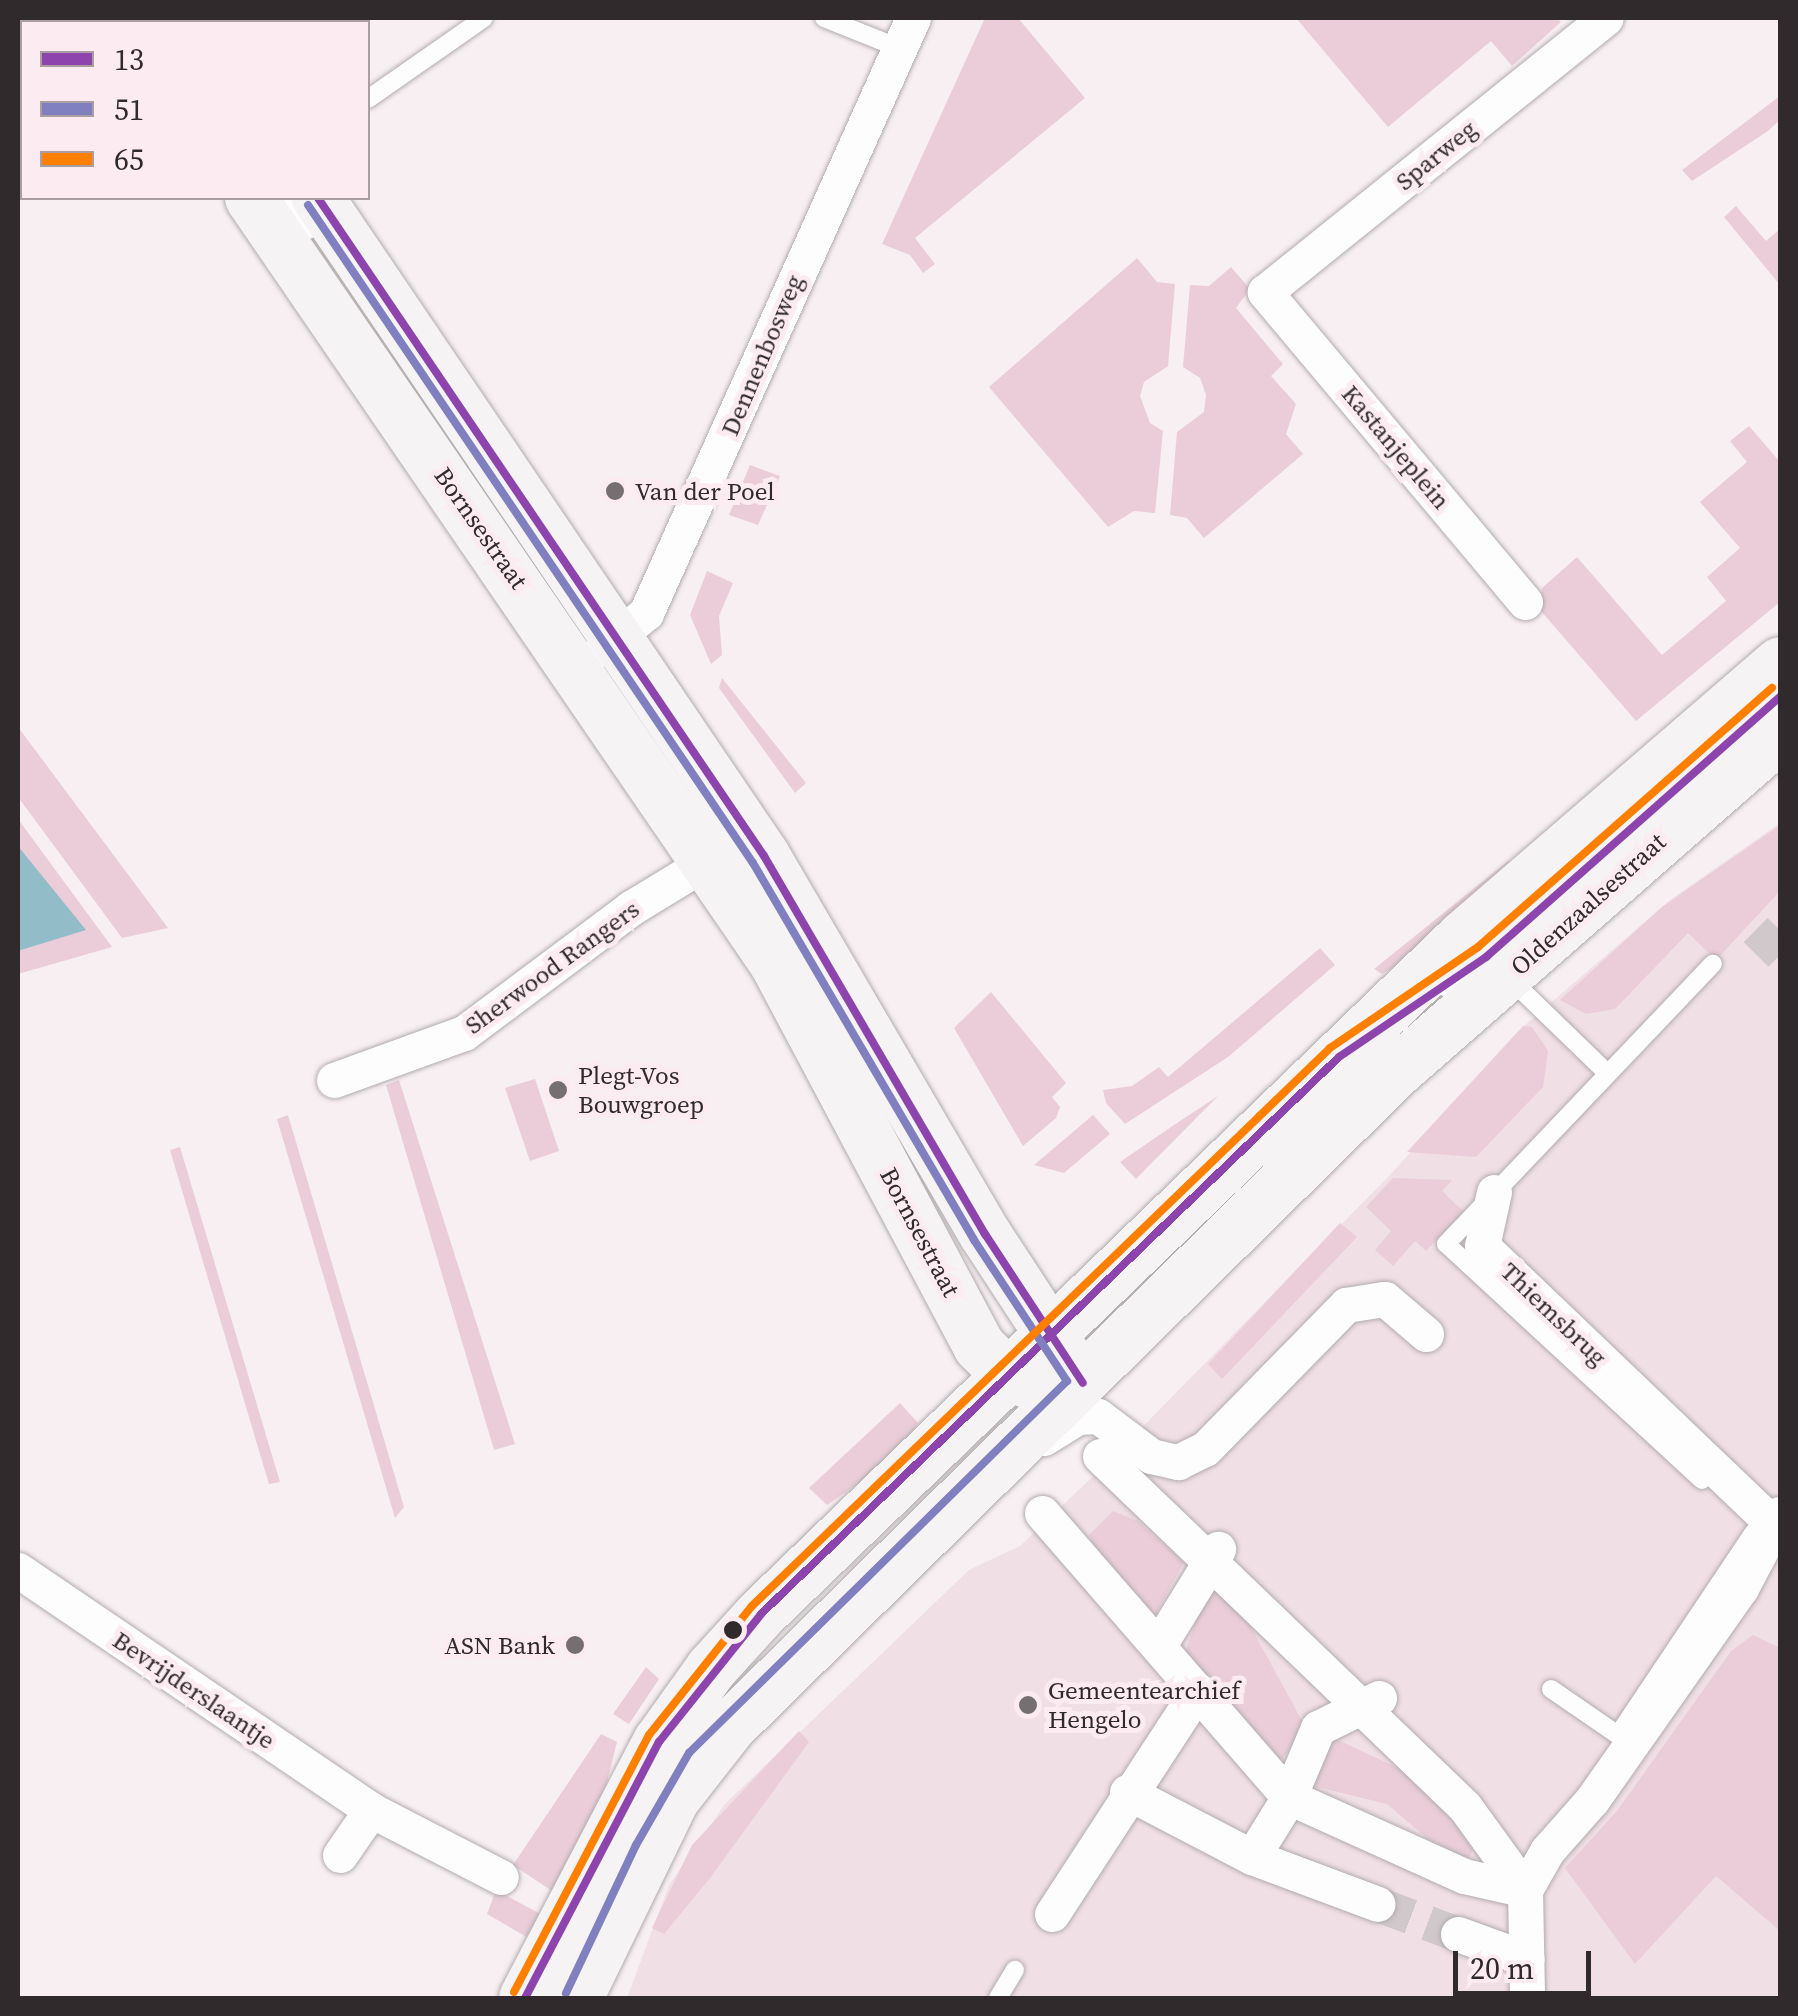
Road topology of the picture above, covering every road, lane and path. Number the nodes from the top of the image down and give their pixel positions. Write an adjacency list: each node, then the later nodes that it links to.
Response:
1 (484, 18): 5 (lane)
2 (824, 18): 4 (lane)
3 (1606, 18): 9 (street, Sparweg)
4 (906, 33): 11 (street, Dennenbosweg)
5 (370, 98)
6 (253, 200): 11 (main road, Bornsestraat)
7 (287, 200): 11 (lane, Bornsestraat)
8 (319, 200): 11 (main road, Bornsestraat)
9 (1266, 292): 10 (street, Kastanjeplein)
10 (1525, 602)
11 (598, 653): 15 (lane, Bornsestraat); 16 (main road, Bornsestraat); 17 (main road, Bornsestraat)
12 (1780, 663): 18 (main road, Oldenzaalsestraat)
13 (1780, 697): 18 (lane, Oldenzaalsestraat)
14 (1780, 736): 18 (main road, Oldenzaalsestraat)
15 (667, 758): 16 (lane, Bornsestraat); 17 (lane, Bornsestraat)
16 (764, 856): 27 (main road, Bornsestraat)
17 (708, 861): 24 (street, Sherwood Rangers); 28 (main road, Bornsestraat)
18 (1485, 957): 20 (lane, Oldenzaalsestraat); 21 (main road, Oldenzaalsestraat); 22 (main road, Oldenzaalsestraat); 23 (lane)
19 (1713, 964): 23 (lane)
20 (1442, 989): 21 (lane, Oldenzaalsestraat); 22 (lane, Oldenzaalsestraat)
21 (1339, 1057): 27 (main road, Oldenzaalsestraat)
22 (1395, 1073): 29 (main road, Oldenzaalsestraat)
23 (1607, 1073): 25 (lane)
24 (334, 1080)
25 (1494, 1192): 32 (street, Thiemsbrug); 37 (lane)
26 (1426, 1334): 29 (street)
27 (1050, 1335): 28 (main road, Oldenzaalsestraat); 29 (main road, Bornsestraat)
28 (1007, 1374): 29 (main road); 51 (main road, Oldenzaalsestraat)
29 (1097, 1402): 52 (main road, Oldenzaalsestraat)
30 (1100, 1456): 33 (street)
31 (1042, 1513): 35 (street)
32 (1774, 1542): 45 (street)
33 (1213, 1555): 35 (street); 38 (street)
34 (18, 1570): 41 (street, Bevrijderslaantje)
35 (1159, 1645): 36 (street)
36 (1198, 1690): 39 (street); 40 (street)
37 (1551, 1690)
38 (1372, 1702): 40 (street); 45 (street)
39 (1127, 1792): 43 (street); 47 (street)
40 (1290, 1797): 43 (street); 45 (street)
41 (371, 1810): 42 (street); 44 (street, Bevrijderslaantje)
42 (340, 1855)
43 (1252, 1858): 46 (street)
44 (501, 1877)
45 (1525, 1890): 49 (street)
46 (1378, 1904)
47 (1052, 1914)
48 (1458, 1934): 49 (street)
49 (1526, 1959): 54 (street)
50 (1015, 1970): 53 (lane)
51 (525, 1998)
52 (577, 1998)
53 (998, 1998)
54 (1527, 1998)

